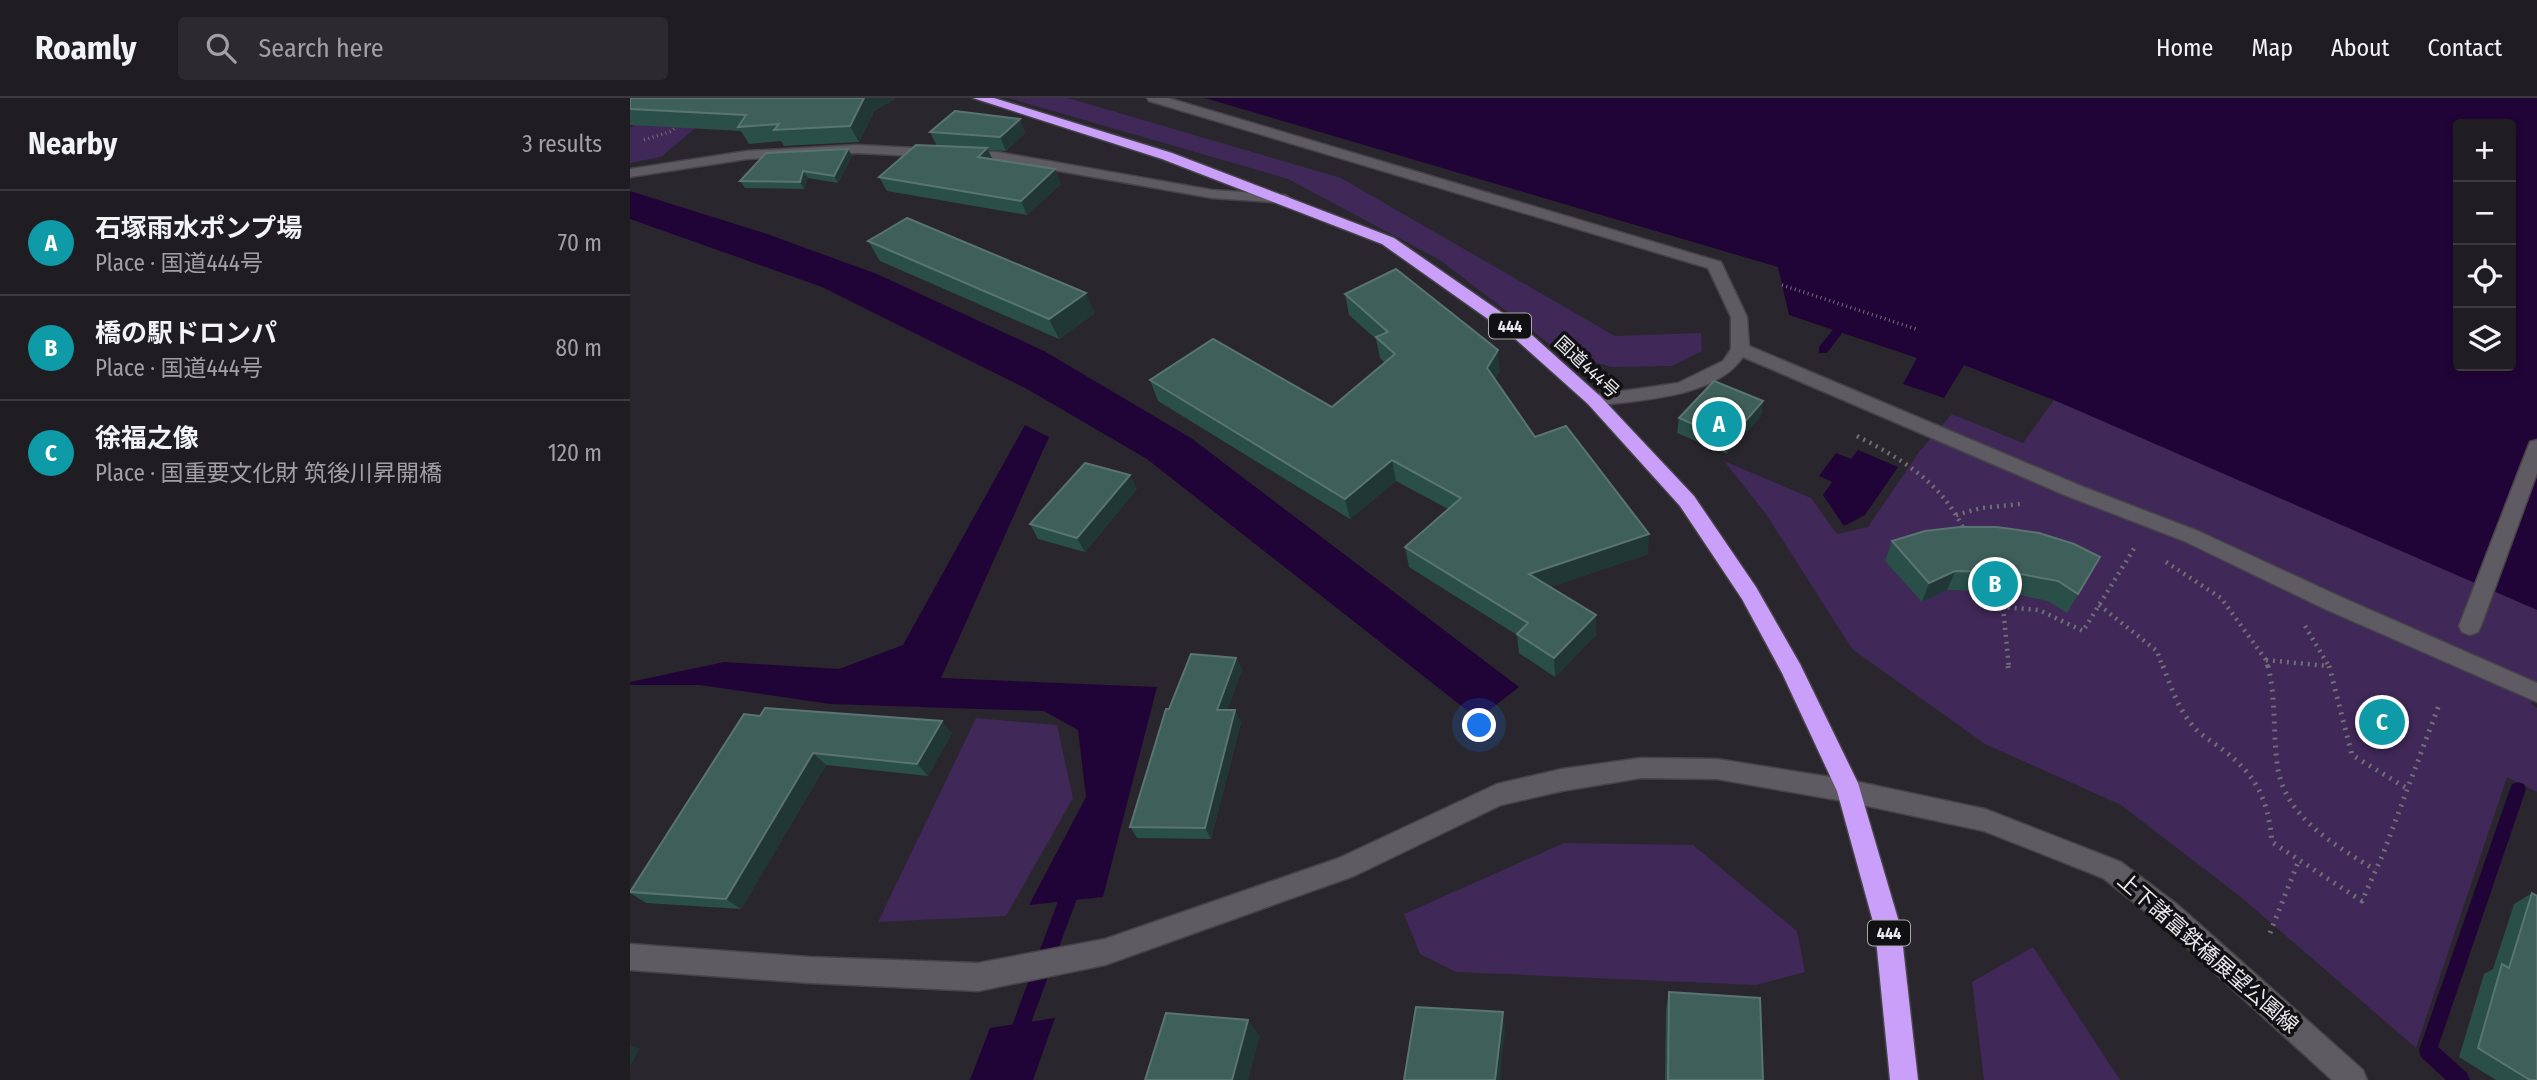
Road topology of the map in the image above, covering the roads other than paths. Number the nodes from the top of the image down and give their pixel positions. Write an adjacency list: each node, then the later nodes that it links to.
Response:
1 (980, 98): 4 (highway, 国道444号 / 444)
2 (1154, 98): 5 (street)
3 (630, 173): 4 (street)
4 (1285, 199): 6 (highway, 国道444号 / 444)
5 (1741, 349): 6 (street); 9 (street)
6 (1594, 400): 10 (highway, 国道444号 / 444)
7 (2537, 447): 8 (street)
8 (2470, 626)
9 (2537, 693)
10 (1849, 790): 11 (street, 上下諸富鉄橋展望公園線); 12 (highway, 444); 13 (street, 上下諸富鉄橋展望公園線)
11 (630, 957)
12 (1904, 1080)
13 (2353, 1080)

